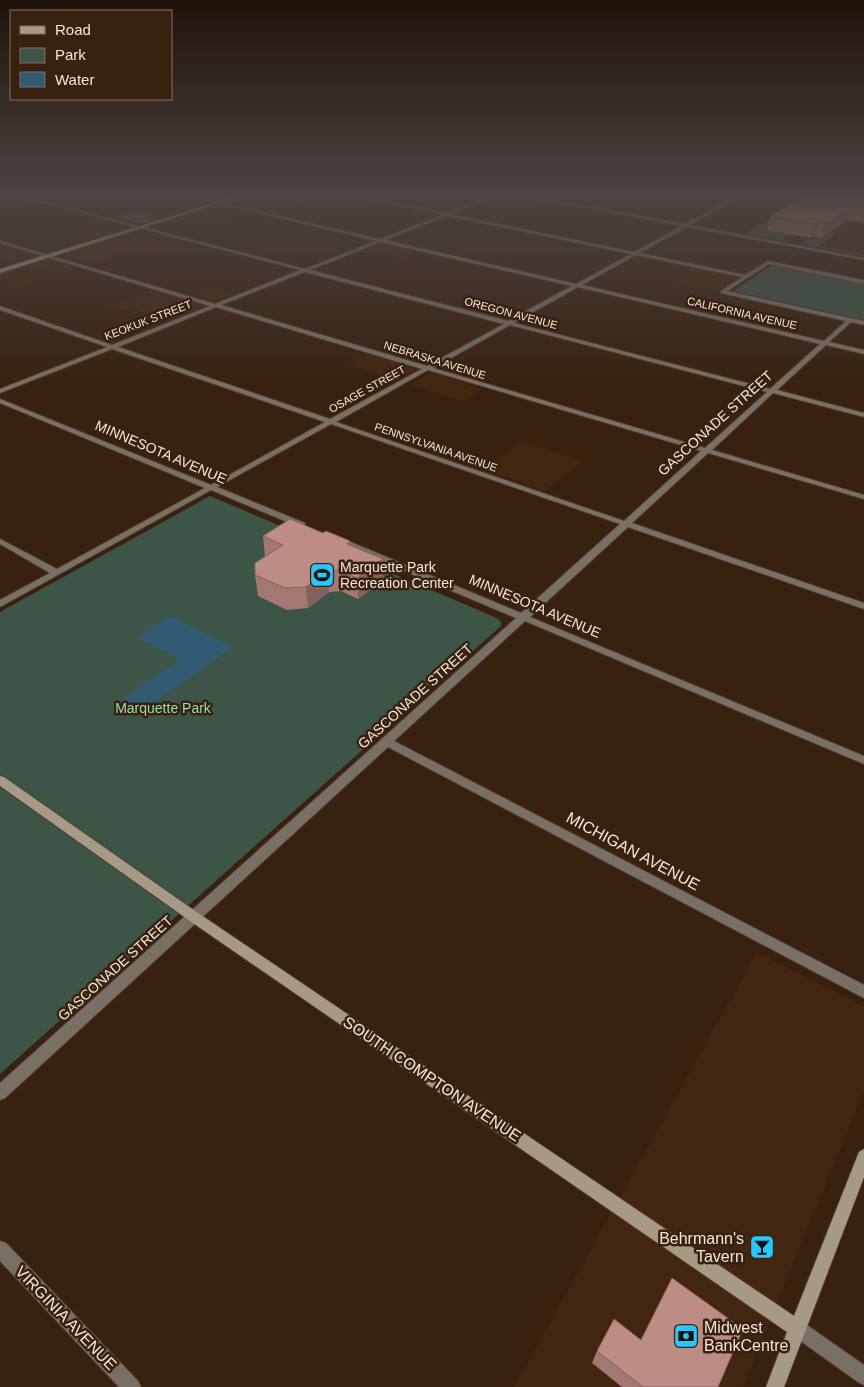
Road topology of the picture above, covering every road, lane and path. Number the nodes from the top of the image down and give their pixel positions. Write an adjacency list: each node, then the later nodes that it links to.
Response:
1 (42, 258): 9 (street)
2 (54, 258): 13 (street, NEBRASKA AVENUE)
3 (257, 258): 8 (street, OREGON AVENUE)
4 (335, 258): 8 (street, KEOKUK STREET)
5 (456, 258): 12 (street, CALIFORNIA AVENUE)
6 (629, 258): 12 (street, OSAGE STREET)
7 (654, 258): 10 (street)
8 (304, 270): 13 (street, KEOKUK STREET); 16 (street, OREGON AVENUE)
9 (0, 271)
10 (747, 277): 11 (street); 15 (street)
11 (864, 282)
12 (578, 286): 16 (street, OSAGE STREET); 18 (street, CALIFORNIA AVENUE)
13 (214, 305): 19 (street, KEOKUK STREET); 21 (street, NEBRASKA AVENUE)
14 (0, 308): 19 (street, PENNSYLVANIA AVENUE)
15 (850, 320): 17 (street); 18 (street, GASCONADE STREET)
16 (509, 323): 21 (street, OSAGE STREET); 23 (street, OREGON AVENUE)
17 (864, 323)
18 (825, 342): 20 (street, CALIFORNIA AVENUE); 23 (street, GASCONADE STREET)
19 (110, 346): 22 (street, KEOKUK STREET); 26 (street, PENNSYLVANIA AVENUE)
20 (864, 352)
21 (428, 368): 26 (street, OSAGE STREET); 27 (street, NEBRASKA AVENUE)
22 (0, 390)
23 (772, 391): 25 (street, OREGON AVENUE); 27 (street, GASCONADE STREET)
24 (0, 401): 28 (street, MINNESOTA AVENUE)
25 (864, 415)
26 (330, 422): 28 (street, OSAGE STREET); 30 (street, PENNSYLVANIA AVENUE)
27 (706, 451): 29 (street, NEBRASKA AVENUE); 30 (street, GASCONADE STREET)
28 (209, 489): 31 (street, MINNESOTA AVENUE); 34 (street, OSAGE STREET)
29 (864, 497)
30 (626, 525): 36 (street, PENNSYLVANIA AVENUE); 37 (street, GASCONADE STREET)
31 (309, 528)
32 (325, 535): 37 (street, MINNESOTA AVENUE)
33 (0, 541): 34 (street)
34 (57, 573): 35 (street, OSAGE STREET)
35 (0, 604)
36 (864, 606)
37 (524, 618): 38 (street, GASCONADE STREET); 39 (street, MINNESOTA AVENUE)
38 (387, 742): 41 (street, GASCONADE STREET); 42 (street, MICHIGAN AVENUE)
39 (864, 760)
40 (0, 780): 41 (street, SOUTH COMPTON AVENUE)
41 (194, 917): 43 (street, GASCONADE STREET); 46 (street, SOUTH COMPTON AVENUE)
42 (864, 992)
43 (0, 1093)
44 (864, 1157): 46 (street)
45 (0, 1249): 48 (street, VIRGINIA AVENUE)
46 (798, 1329): 47 (street, SOUTH COMPTON AVENUE); 49 (street)
47 (864, 1376)
48 (132, 1387)
49 (775, 1387)

